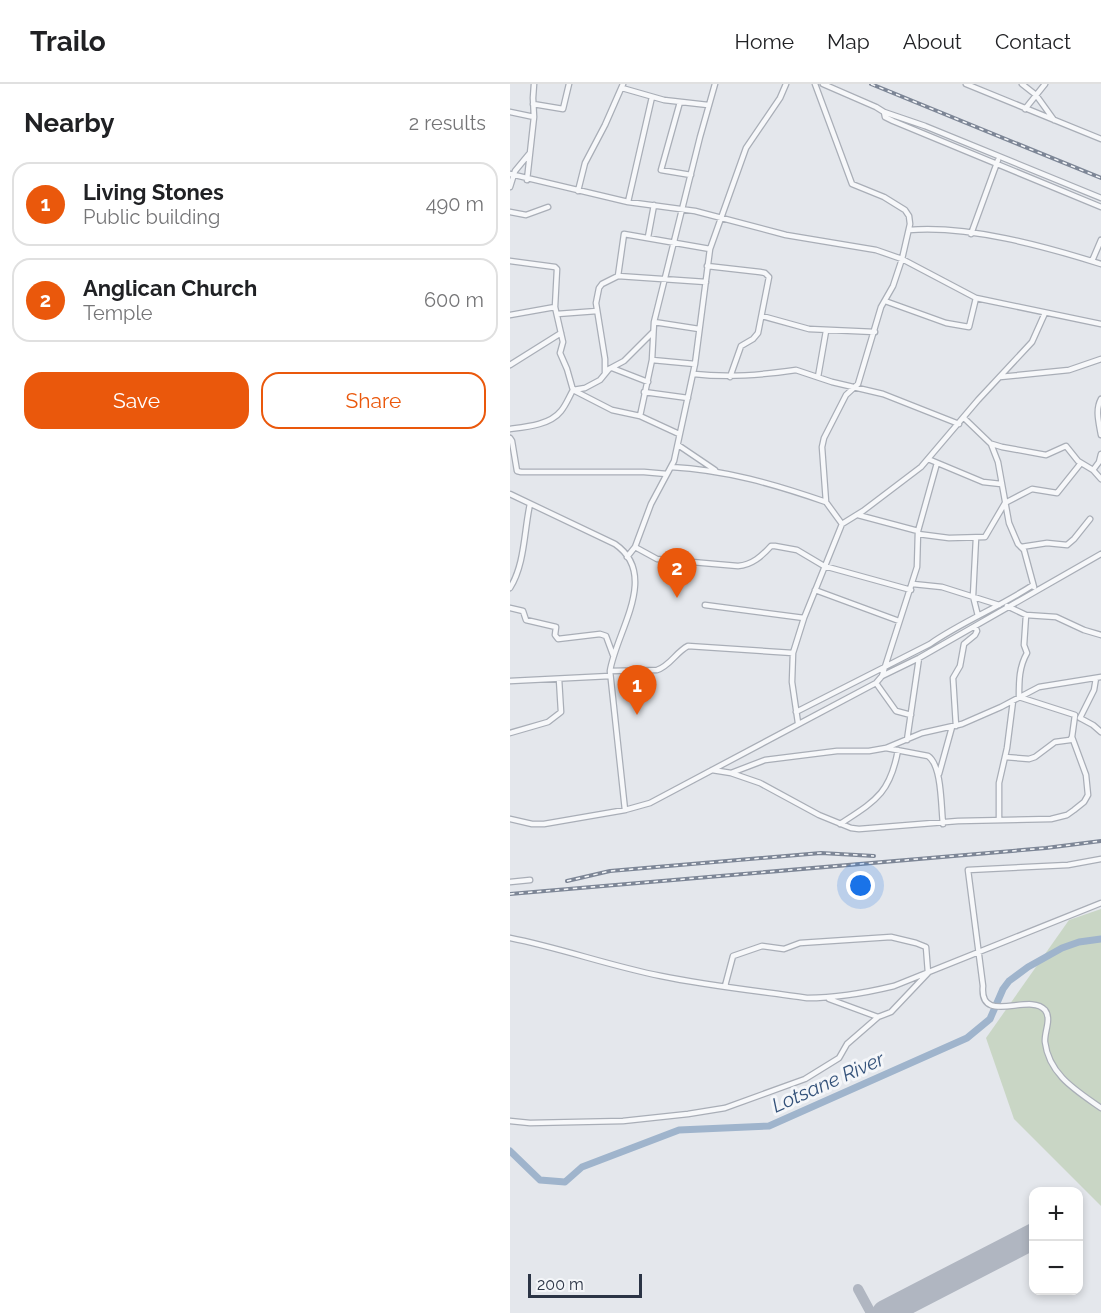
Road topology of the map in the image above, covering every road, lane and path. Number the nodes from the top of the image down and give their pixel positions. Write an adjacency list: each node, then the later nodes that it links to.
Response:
1 (534, 84): 14 (street)
2 (569, 84): 14 (street)
3 (715, 84): 15 (street)
4 (786, 84): 37 (street)
5 (815, 84): 38 (street)
6 (822, 84): 18 (street)
7 (966, 84): 16 (street)
8 (1022, 84): 11 (street)
9 (1045, 84): 11 (street)
10 (622, 86): 12 (street); 29 (street)
11 (1036, 95): 16 (street); 20 (street)
12 (652, 97): 13 (street); 31 (street)
13 (680, 102): 15 (street); 26 (street)
14 (533, 104): 19 (street)
15 (708, 105): 26 (street)
16 (1025, 109): 20 (street)
17 (510, 111): 19 (street)
18 (884, 112): 23 (street); 24 (street)
19 (534, 117): 22 (street)
20 (1054, 120): 21 (street)
21 (1101, 139)
22 (530, 152): 25 (street); 27 (street)
23 (1000, 158): 24 (street); 30 (street)
24 (996, 163): 34 (street); 39 (street)
25 (512, 175): 27 (street); 28 (street)
26 (691, 175): 35 (street)
27 (527, 180): 29 (street)
28 (510, 187)
29 (578, 191): 31 (street)
30 (1101, 198)
31 (628, 202): 32 (street)
32 (654, 205): 35 (street); 40 (street)
33 (548, 207): 36 (street)
34 (1101, 207)
35 (682, 208): 37 (street); 42 (street)
36 (510, 212)
37 (721, 218): 43 (street); 44 (street)
38 (909, 230): 39 (street); 44 (street)
39 (971, 234): 46 (street)
40 (648, 237): 42 (street); 49 (street)
41 (1101, 240): 46 (street)
42 (674, 241): 43 (street); 50 (street)
43 (710, 249): 48 (street)
44 (902, 259): 52 (street); 53 (street)
45 (510, 261): 54 (street)
46 (1092, 261): 47 (street)
47 (1101, 264)
48 (707, 266): 51 (street); 59 (street)
49 (618, 276): 50 (street); 55 (street)
50 (665, 278): 51 (street); 60 (street)
51 (706, 282): 62 (street)
52 (976, 298): 53 (street); 56 (street)
53 (885, 301): 65 (street)
54 (555, 307): 57 (street); 58 (street)
55 (597, 311): 57 (street); 72 (street)
56 (1045, 313): 61 (street); 74 (street)
57 (557, 314): 66 (street)
58 (510, 315)
59 (762, 316): 63 (street); 75 (street)
60 (654, 322): 62 (street); 64 (street)
61 (1101, 324)
62 (699, 329): 69 (street)
63 (826, 331): 65 (street); 76 (street)
64 (653, 332): 68 (street); 71 (street)
65 (874, 332): 78 (street)
66 (561, 333): 70 (street); 79 (street)
67 (1101, 359): 74 (street)
68 (652, 360): 69 (street); 77 (street)
69 (696, 364): 73 (street)
70 (510, 365)
71 (612, 368): 72 (street); 77 (street)
72 (605, 373): 79 (street)
73 (694, 374): 75 (street); 81 (street)
74 (1000, 376): 84 (street)
75 (730, 377): 76 (street)
76 (818, 377): 78 (street)
77 (648, 382): 80 (street)
78 (855, 387): 85 (street); 104 (street)
79 (573, 390): 83 (street); 86 (street)
80 (644, 392): 81 (street); 83 (street)
81 (688, 398): 87 (street)
82 (1101, 399): 88 (street)
83 (640, 416): 87 (street)
84 (964, 418): 85 (street); 90 (street)
85 (959, 424): 93 (street)
86 (510, 429)
87 (679, 434): 91 (street)
88 (1101, 435)
89 (510, 438): 100 (street)
90 (992, 444): 96 (street); 102 (street)
91 (678, 445): 97 (street); 99 (street)
92 (1101, 454): 94 (street)
93 (928, 459): 95 (street); 107 (street)
94 (1100, 462): 98 (street)
95 (937, 463): 102 (street); 110 (street)
96 (1081, 463): 98 (street); 105 (street)
97 (671, 467): 99 (street); 100 (street)
98 (1093, 470): 101 (street)
99 (717, 472): 104 (street)
100 (667, 474): 112 (street)
101 (1101, 479)
102 (1001, 484): 105 (street)
103 (510, 494): 106 (street)
104 (826, 502): 109 (street)
105 (1005, 503): 111 (street); 113 (street)
106 (530, 504): 115 (street); 118 (street)
107 (858, 515): 109 (street); 110 (street)
108 (1090, 519): 113 (street)
109 (842, 524): 116 (street)
110 (918, 532): 111 (street); 117 (street)
111 (976, 538): 122 (street)
112 (636, 547): 115 (street); 116 (street)
113 (1021, 547): 119 (street)
114 (1101, 554): 119 (street)
115 (627, 557): 135 (street)
116 (824, 566): 120 (street); 121 (street)
117 (913, 584): 121 (street); 122 (street)
118 (510, 588)
119 (1034, 588): 124 (street); 125 (street)
120 (816, 590): 129 (street); 130 (street)
121 (911, 590): 130 (street)
122 (973, 596): 124 (street); 127 (street)
123 (705, 605): 129 (street)
124 (1000, 605): 125 (street); 127 (street)
125 (1008, 606): 128 (street); 131 (street)
126 (510, 608): 135 (street)
127 (978, 615): 131 (street); 137 (street)
128 (1026, 615): 133 (street); 144 (street)
129 (804, 618): 134 (street)
130 (899, 621): 137 (street)
131 (981, 621): 132 (street)
132 (975, 626): 136 (street); 150 (street)
133 (1101, 635)
134 (793, 653): 138 (street); 146 (street)
135 (613, 655): 138 (street)
136 (919, 658): 139 (street); 147 (street)
137 (885, 666): 139 (street); 146 (street)
138 (610, 673): 141 (street); 161 (street)
139 (882, 676): 143 (street)
140 (1098, 678): 144 (street); 148 (street)
141 (559, 679): 142 (street); 152 (street)
142 (510, 681)
143 (876, 683): 147 (street); 149 (street)
144 (1019, 697): 145 (street); 148 (street)
145 (1013, 701): 150 (street); 157 (street)
146 (796, 712): 149 (street)
147 (911, 715): 154 (street)
148 (1078, 716): 151 (street); 153 (street)
149 (798, 723): 158 (street)
150 (954, 727): 154 (street); 160 (street)
151 (1101, 732)
152 (510, 733)
153 (1072, 737): 157 (street); 163 (street)
154 (907, 740): 155 (street)
155 (886, 748): 156 (street); 159 (street)
156 (898, 750): 160 (street); 164 (street)
157 (1005, 757): 163 (street)
158 (711, 770): 159 (street); 161 (street)
159 (731, 773): 164 (street)
160 (938, 776): 165 (street)
161 (625, 810): 162 (street)
162 (510, 819)
163 (999, 820): 165 (street)
164 (840, 824): 165 (street)
165 (943, 824)
166 (1101, 859): 171 (street)
167 (530, 880): 168 (street)
168 (510, 882)
169 (1101, 903): 171 (street)
170 (510, 938): 173 (street)
171 (978, 952): 172 (street); 176 (street)
172 (928, 973): 173 (street); 174 (street); 175 (street)
173 (725, 986): 174 (street)
174 (826, 998): 175 (street)
175 (878, 1017): 177 (street)
176 (1101, 1108)
177 (510, 1121)

